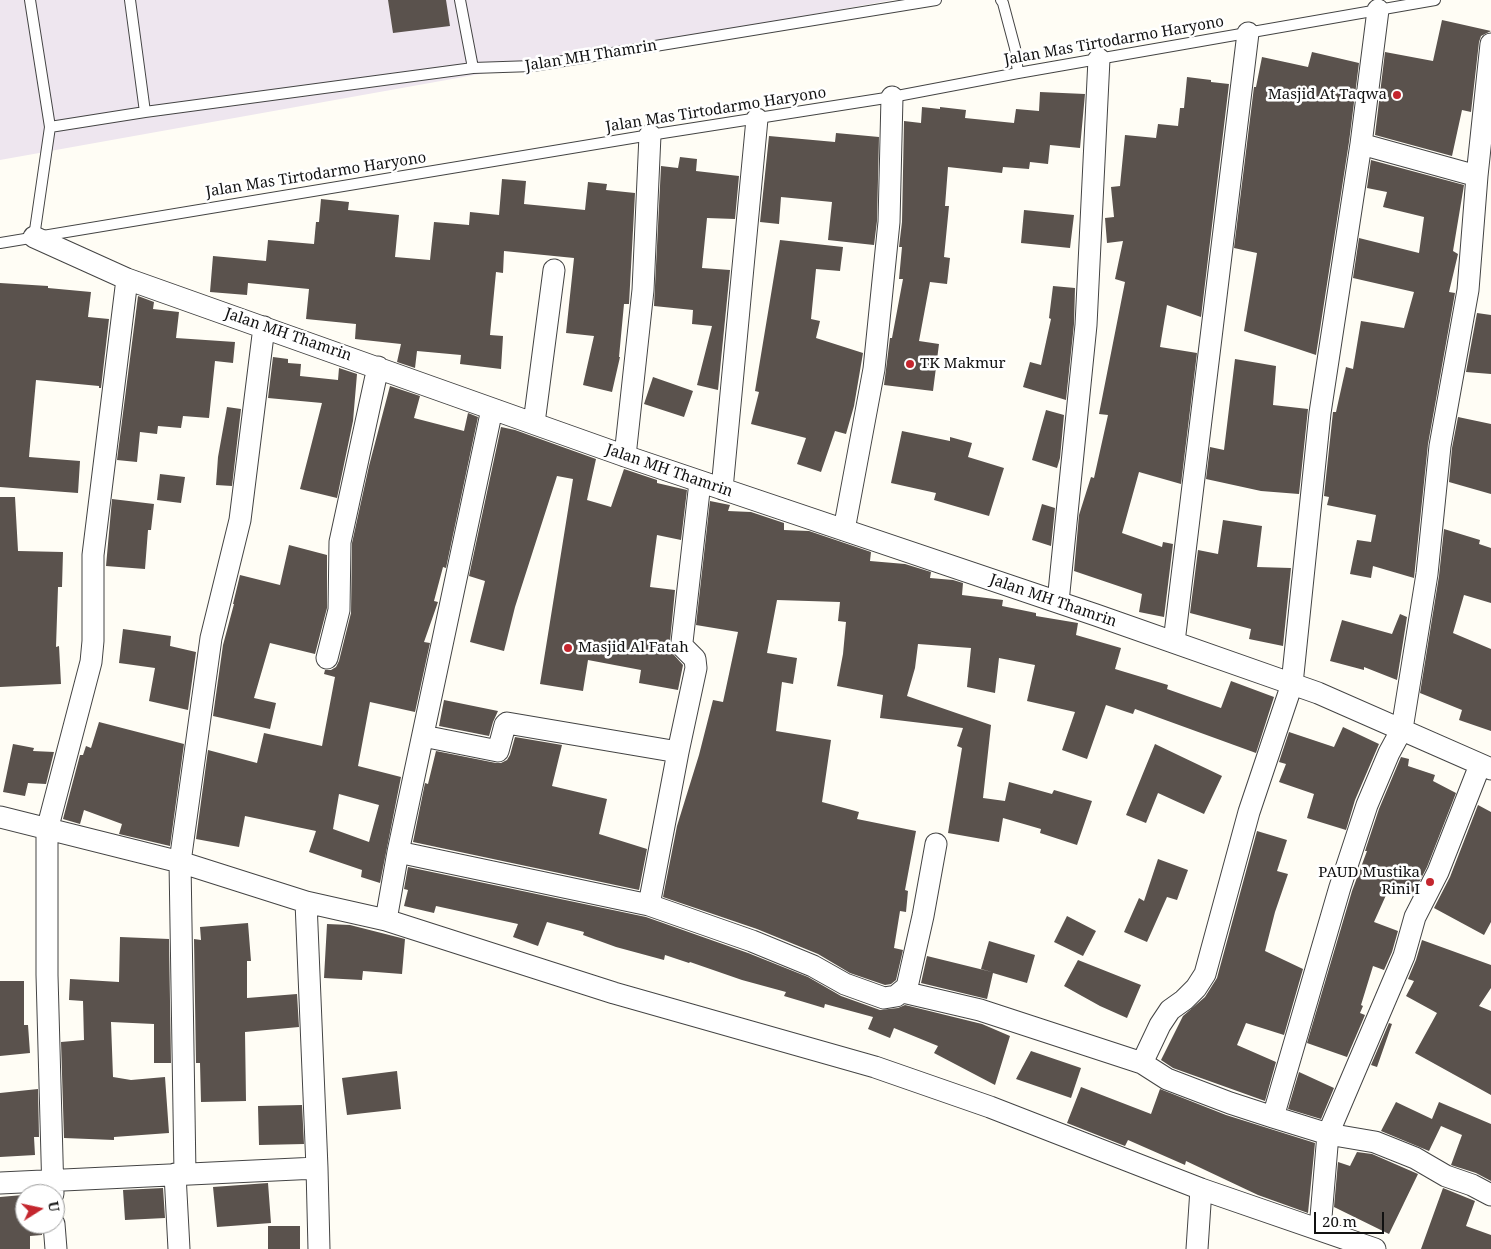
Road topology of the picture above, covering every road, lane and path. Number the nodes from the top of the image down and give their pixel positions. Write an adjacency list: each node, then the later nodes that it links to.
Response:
1 (30, 0): 16 (lane)
2 (130, 0): 14 (lane)
3 (460, 0): 11 (lane)
4 (936, 0): 11 (lane, Jalan MH Thamrin)
5 (1001, 0): 12 (lane)
6 (1435, 0): 7 (lane, Jalan Mas Tirtodarmo Haryono)
7 (1378, 10): 8 (lane, Jalan Mas Tirtodarmo Haryono); 18 (street)
8 (1248, 33): 10 (lane, Jalan Mas Tirtodarmo Haryono); 33 (street)
9 (1491, 44): 19 (street)
10 (1098, 60): 12 (lane, Jalan Mas Tirtodarmo Haryono); 32 (street)
11 (473, 68): 14 (lane, Jalan MH Thamrin)
12 (1018, 73): 13 (lane, Jalan Mas Tirtodarmo Haryono)
13 (892, 97): 15 (lane, Jalan Mas Tirtodarmo Haryono); 31 (street)
14 (145, 112): 16 (lane, Jalan MH Thamrin)
15 (757, 119): 17 (lane, Jalan Mas Tirtodarmo Haryono); 30 (street)
16 (50, 127): 20 (lane)
17 (650, 135): 20 (lane, Jalan Mas Tirtodarmo Haryono); 28 (street)
18 (1361, 144): 19 (street); 35 (street)
19 (1477, 176): 36 (street)
20 (34, 237): 21 (lane, Jalan Mas Tirtodarmo Haryono); 23 (street, Jalan MH Thamrin)
21 (0, 243)
22 (554, 270): 27 (street)
23 (127, 279): 24 (street, Jalan MH Thamrin); 41 (street)
24 (264, 327): 25 (street, Jalan MH Thamrin); 44 (street)
25 (378, 367): 26 (street, Jalan MH Thamrin); 34 (street)
26 (492, 408): 27 (street, Jalan MH Thamrin); 37 (street)
27 (534, 424): 28 (street, Jalan MH Thamrin)
28 (625, 456): 29 (street, Jalan MH Thamrin)
29 (700, 482): 30 (street, Jalan MH Thamrin); 38 (street)
30 (722, 490): 31 (street, Jalan MH Thamrin)
31 (844, 530): 32 (street, Jalan MH Thamrin)
32 (1058, 602): 33 (street, Jalan MH Thamrin)
33 (1174, 642): 35 (street, Jalan MH Thamrin)
34 (327, 658)
35 (1292, 684): 36 (street, Jalan MH Thamrin); 49 (street)
36 (1402, 729): 39 (street, Jalan MH Thamrin); 50 (street)
37 (423, 736): 38 (street); 43 (street)
38 (678, 752): 46 (street)
39 (1486, 767): 51 (street)
40 (0, 817): 41 (street)
41 (46, 830): 44 (street); 56 (street)
42 (936, 844): 48 (street)
43 (398, 852): 46 (street); 47 (street)
44 (180, 862): 45 (street); 53 (street)
45 (306, 902): 47 (street); 52 (street)
46 (649, 905): 48 (street)
47 (386, 920): 58 (street)
48 (903, 992): 49 (street)
49 (1142, 1063): 50 (street)
50 (1273, 1117): 51 (street)
51 (1328, 1134): 59 (street); 60 (street)
52 (317, 1168): 53 (street); 64 (street)
53 (180, 1174): 57 (street); 63 (street)
54 (0, 1183): 55 (street)
55 (15, 1184)
56 (52, 1184)
57 (65, 1187)
58 (1201, 1188): 60 (street); 65 (street)
59 (1491, 1195)
60 (1320, 1229): 66 (street)
61 (55, 1234): 62 (street)
62 (56, 1249)
63 (179, 1249)
64 (319, 1249)
65 (1197, 1249)
66 (1376, 1249)

